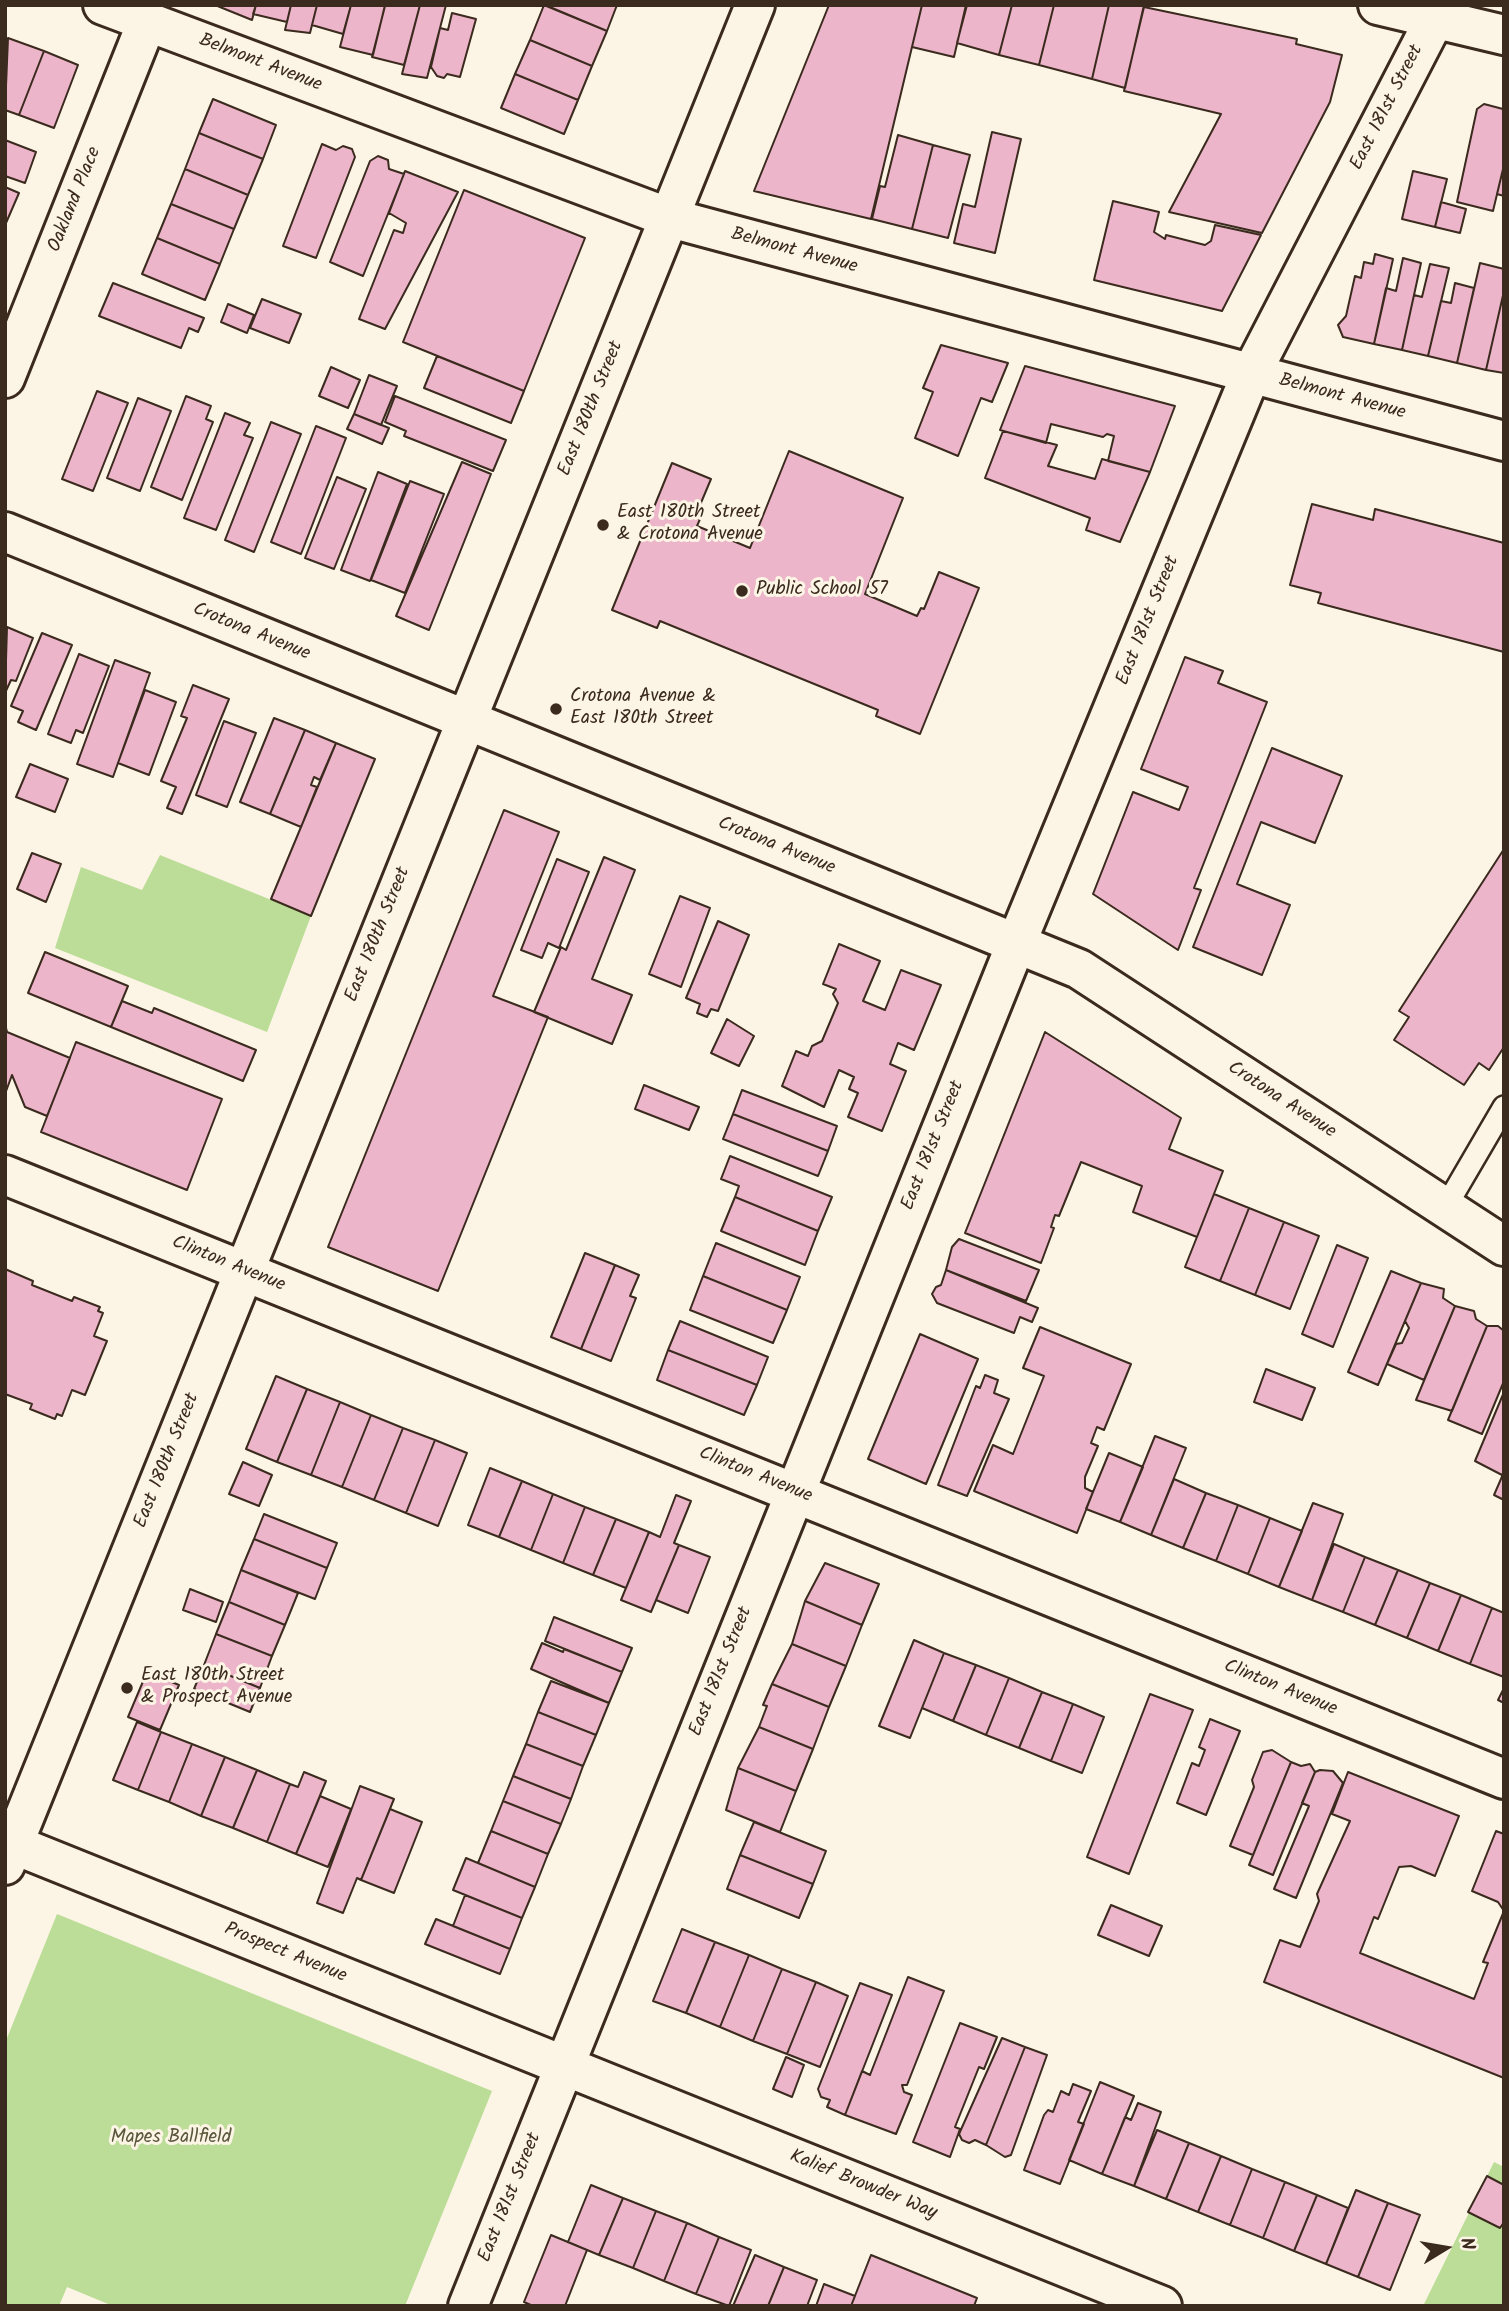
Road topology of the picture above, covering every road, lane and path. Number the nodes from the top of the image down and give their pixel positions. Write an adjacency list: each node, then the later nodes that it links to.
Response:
1 (103, 5): 5 (street, Belmont Avenue)
2 (755, 5): 7 (street, East 180th Street)
3 (1378, 5): 4 (street)
4 (1438, 12): 6 (street); 8 (street, East 181st Street)
5 (148, 22): 7 (street, Belmont Avenue); 9 (street, Oakland Place)
6 (1504, 35)
7 (670, 218): 8 (street, Belmont Avenue); 12 (street, East 180th Street)
8 (1251, 374): 10 (street, Belmont Avenue); 13 (street, East 181st Street)
9 (5, 378)
10 (1504, 441)
11 (5, 533): 12 (street, Crotona Avenue)
12 (466, 721): 13 (street, Crotona Avenue); 18 (street, East 180th Street)
13 (1016, 944): 16 (street, Crotona Avenue); 19 (street, East 181st Street)
14 (1504, 1107): 16 (lane)
15 (5, 1175): 18 (street, Clinton Avenue)
16 (1445, 1208): 17 (street, Crotona Avenue)
17 (1504, 1246)
18 (244, 1272): 19 (street, Clinton Avenue); 21 (street, East 180th Street)
19 (794, 1492): 20 (street, Clinton Avenue); 22 (street, East 181st Street)
20 (1504, 1779)
21 (8, 1850): 22 (street, Prospect Avenue)
22 (564, 2067): 23 (street, East 181st Street); 24 (street, Kalief Browder Way)
23 (468, 2306)
24 (1161, 2306)

